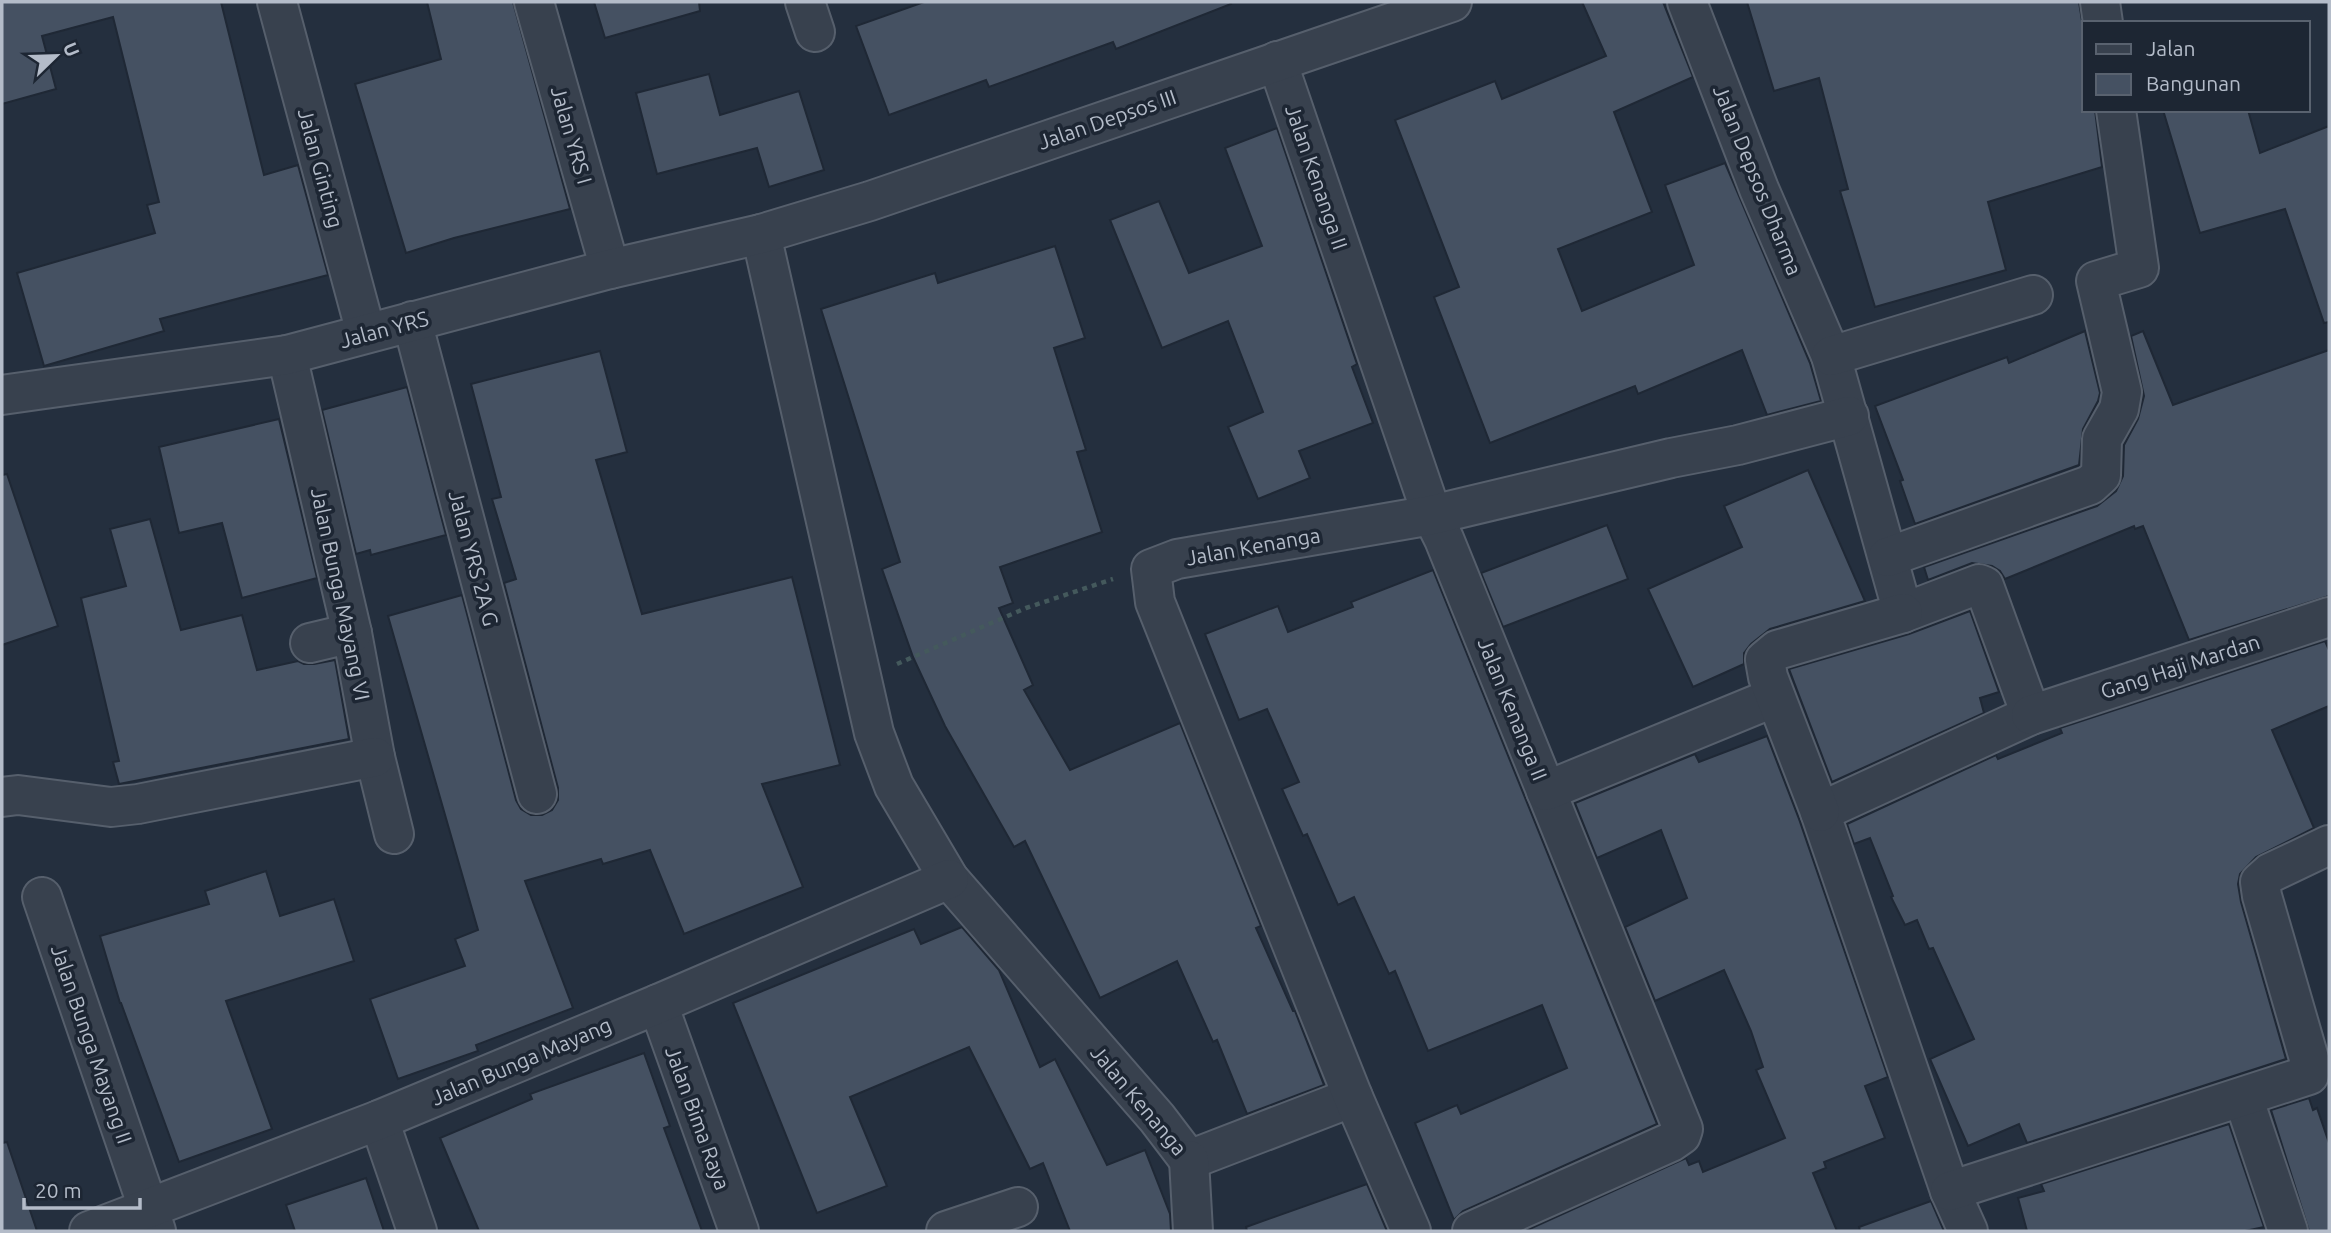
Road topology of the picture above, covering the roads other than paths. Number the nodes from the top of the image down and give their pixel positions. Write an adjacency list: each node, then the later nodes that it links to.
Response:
1 (277, 2): 13 (street, Jalan Ginting)
2 (534, 2): 10 (street, Jalan YRS I)
3 (1452, 2): 7 (street, Jalan Depsos III)
4 (1687, 2): 15 (street, Jalan Depsos Dharma)
5 (2100, 2): 6 (street)
6 (2103, 21)
7 (1277, 61): 9 (street, Jalan Depsos III); 18 (street, Jalan Kenanga II)
8 (2116, 112): 19 (street)
9 (761, 234): 10 (street, Jalan YRS); 33 (street, Jalan Kenanga)
10 (610, 269): 12 (street, Jalan YRS)
11 (2033, 295): 15 (street)
12 (412, 321): 13 (street, Jalan YRS); 28 (street, Jalan YRS 2A G)
13 (366, 333): 14 (street, Jalan YRS)
14 (287, 355): 16 (street, Jalan YRS); 22 (street, Jalan Bunga Mayang VI)
15 (1831, 356): 17 (street)
16 (2, 395)
17 (1849, 416): 18 (street, Jalan Kenanga); 19 (street)
18 (1432, 515): 27 (street, Jalan Kenanga II); 36 (street, Jalan Kenanga)
19 (1888, 557): 20 (street)
20 (1903, 612): 24 (street); 25 (street)
21 (2329, 617): 25 (street, Gang Haji Mardan)
22 (352, 633): 23 (street); 26 (street, Jalan Bunga Mayang VI)
23 (310, 643)
24 (1776, 697): 27 (street); 30 (street)
25 (2031, 715): 30 (street, Gang Haji Mardan)
26 (375, 757): 29 (street); 31 (street, Jalan Bunga Mayang VI)
27 (1546, 791): 49 (street, Jalan Kenanga II)
28 (537, 794)
29 (2, 797)
30 (1820, 813): 40 (street)
31 (394, 834)
32 (2329, 845): 37 (street)
33 (949, 879): 35 (street, Jalan Bunga Mayang); 39 (street, Jalan Kenanga)
34 (42, 897): 42 (street, Jalan Bunga Mayang II)
35 (657, 1004): 38 (street, Jalan Bunga Mayang); 45 (street, Jalan Bima Raya)
36 (1353, 1097): 39 (street, Jalan Kenanga); 48 (street)
37 (2243, 1097): 40 (street); 51 (street)
38 (379, 1120): 42 (street, Jalan Bunga Mayang); 44 (street)
39 (1189, 1160): 47 (street)
40 (1950, 1191): 50 (street)
41 (1018, 1208): 46 (street)
42 (152, 1220): 43 (street, Jalan Bunga Mayang)
43 (89, 1231)
44 (417, 1231)
45 (739, 1231)
46 (946, 1231)
47 (1193, 1231)
48 (1411, 1231)
49 (1472, 1231)
50 (1968, 1231)
51 (2288, 1231)

